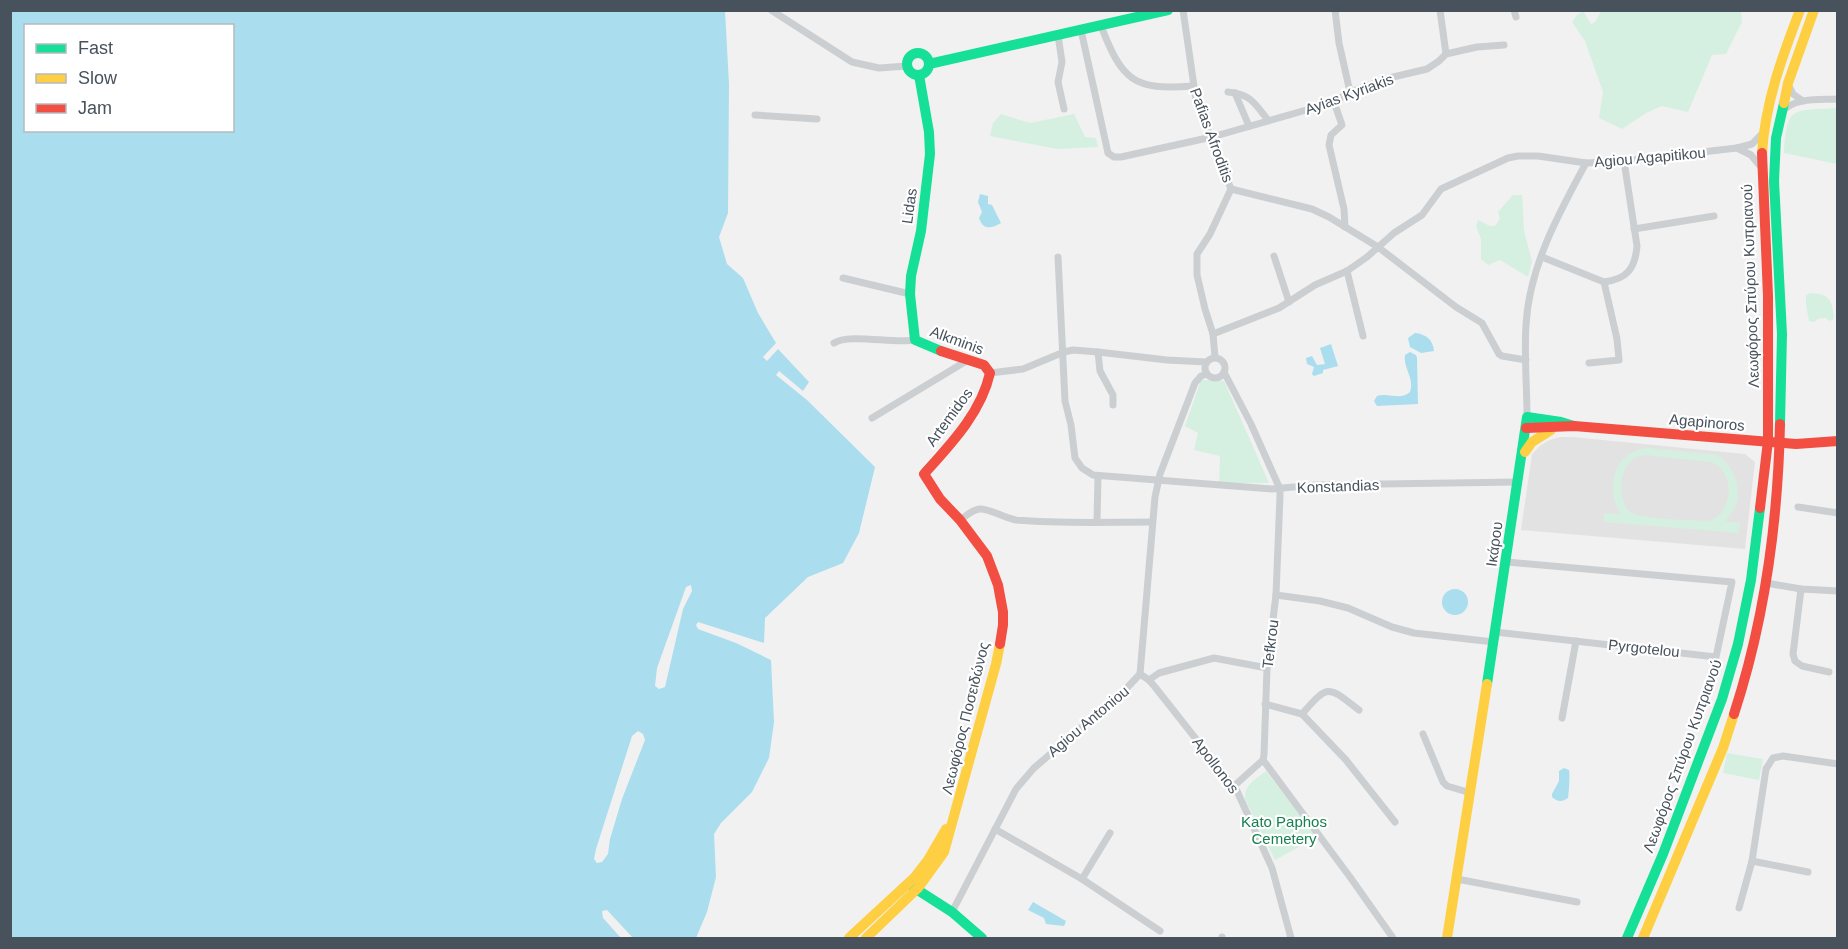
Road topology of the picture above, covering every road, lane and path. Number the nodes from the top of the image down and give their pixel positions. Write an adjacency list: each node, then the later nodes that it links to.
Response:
1 (771, 10): 14 (street)
2 (1168, 10): 8 (main road)
3 (1183, 10): 17 (street, Pafias Afroditis)
4 (1335, 10): 18 (street)
5 (1440, 10): 12 (street)
6 (1800, 10): 28 (main road, Λεωφόρος Σπύρου Κυπριανού)
7 (1814, 10): 16 (main road, Λεωφόρος Σπύρου Κυπριανού)
8 (1101, 26): 9 (main road); 17 (street)
9 (1081, 30): 10 (main road); 29 (street, Ayias Kyriakis)
10 (1059, 35): 13 (main road); 22 (street)
11 (1504, 45): 12 (street, Ayias Kyriakis)
12 (1446, 54): 18 (street, Ayias Kyriakis)
13 (929, 64): 14 (main road); 15 (main road)
14 (907, 66): 15 (main road)
15 (919, 75): 45 (main road, Lidas)
16 (1788, 83): 20 (street); 23 (main road, Λεωφόρος Σπύρου Κυπριανού)
17 (1193, 86): 29 (street, Pafias Afroditis)
18 (1350, 92): 21 (street, Ayias Kyriakis)
19 (1838, 99): 20 (street)
20 (1803, 101): 23 (street)
21 (1334, 102): 26 (street, Ayias Kyriakis); 36 (street)
22 (1064, 109)
23 (1780, 114): 68 (main road, Λεωφόρος Σπύρου Κυπριανού)
24 (755, 115): 25 (street)
25 (817, 119)
26 (1268, 120): 27 (street, Ayias Kyriakis); 27 (street)
27 (1249, 126): 29 (street, Ayias Kyriakis)
28 (1763, 132): 30 (street, Agiou Agapitikou); 33 (main road, Λεωφόρος Σπύρου Κυπριανού)
29 (1212, 137): 34 (street, Pafias Afroditis)
30 (1737, 148): 31 (street, Agiou Agapitikou); 33 (street)
31 (1624, 161): 32 (street, Agiou Agapitikou); 37 (street)
32 (1586, 163): 38 (street, Agiou Agapitikou); 41 (street, Ικάρου)
33 (1761, 166): 66 (main road, Λεωφόρος Σπύρου Κυπριανού)
34 (1231, 189): 36 (street); 47 (street, Pafias Afroditis)
35 (1714, 216): 37 (street)
36 (1345, 227): 38 (street)
37 (1634, 229): 44 (street)
38 (1378, 247): 42 (street, Agiou Agapitikou); 55 (street)
39 (1274, 256): 46 (street)
40 (1058, 257): 51 (street)
41 (1542, 257): 44 (street); 55 (street, Ικάρου)
42 (1347, 271): 46 (street, Agiou Agapitikou); 48 (street)
43 (843, 278): 45 (street)
44 (1604, 282): 57 (street)
45 (910, 294): 49 (main road, Lidas)
46 (1289, 302): 47 (street, Agiou Agapitikou)
47 (1213, 334): 53 (street, Pafias Afroditis)
48 (1364, 336)
49 (915, 340): 50 (street, Alkminis); 54 (main road, Alkminis)
50 (834, 343)
51 (1064, 352): 52 (street); 59 (street, Alkminis); 71 (street)
52 (1098, 352): 56 (street); 61 (street)
53 (1215, 357): 56 (street); 58 (street)
54 (968, 360): 59 (main road, Alkminis); 62 (street)
55 (1526, 360): 63 (street, Ικάρου)
56 (1206, 362): 60 (street)
57 (1589, 363)
58 (1224, 372): 60 (street); 74 (street)
59 (990, 373): 70 (main road, Artemidos)
60 (1207, 374): 72 (street, Agiou Antoniou)
61 (1113, 405)
62 (872, 418)
63 (1527, 423): 64 (main road, Agapinoros); 65 (main road, Agapinoros); 69 (main road, Ικάρου)
64 (1574, 426): 65 (main road, Agapinoros); 66 (main road, Agapinoros)
65 (1554, 428): 69 (main road)
66 (1768, 441): 68 (main road, Agapinoros); 118 (main road, Λεωφόρος Σπύρου Κυπριανού)
67 (1838, 441): 68 (main road, Agapinoros)
68 (1780, 443): 81 (main road, Λεωφόρος Σπύρου Κυπριανού)
69 (1522, 456): 73 (main road, Ικάρου)
70 (924, 474): 77 (main road, Λεωφόρος Ποσειδώνος)
71 (1098, 476): 72 (street, Konstandias); 78 (street)
72 (1159, 480): 74 (street, Konstandias); 79 (street, Agiou Antoniou)
73 (1518, 483): 74 (street, Konstandias); 80 (main road, Ικάρου)
74 (1280, 489): 84 (street, Tefkrou)
75 (1798, 507): 76 (street)
76 (1838, 513)
77 (960, 520): 78 (street); 107 (main road, Λεωφόρος Ποσειδώνος)
78 (1097, 522): 79 (street)
79 (1152, 522): 89 (street, Agiou Antoniou)
80 (1507, 562): 85 (main road, Ικάρου); 86 (street, Pyrgotelou)
81 (1766, 583): 82 (street); 119 (main road, Λεωφόρος Σπύρου Κυπριανού)
82 (1801, 589): 83 (street); 88 (street)
83 (1838, 591)
84 (1276, 595): 85 (street, Pyrgotelou); 87 (street, Tefkrou)
85 (1494, 637): 86 (street, Pyrgotelou); 99 (main road, Ικάρου)
86 (1576, 641): 94 (street)
87 (1267, 668): 90 (street); 91 (street, Tefkrou)
88 (1829, 672)
89 (1140, 674): 90 (street, Apollonos); 101 (street, Agiou Antoniou)
90 (1149, 680): 98 (street, Apollonos)
91 (1265, 704): 93 (street); 96 (street, Tefkrou)
92 (1359, 710): 93 (street)
93 (1302, 714): 100 (street)
94 (1562, 718)
95 (1423, 734): 99 (street)
96 (1263, 760): 98 (street); 116 (street)
97 (1838, 764): 103 (street)
98 (1234, 786): 115 (street, Apollonos)
99 (1471, 793): 106 (main road, Ικάρου)
100 (1395, 822)
101 (995, 829): 105 (street); 110 (street, Agiou Antoniou)
102 (1110, 832): 105 (street)
103 (1752, 861): 104 (street); 109 (street)
104 (1808, 872)
105 (1082, 879): 111 (street)
106 (1457, 879): 108 (street); 117 (main road, Ικάρου)
107 (915, 885): 110 (main road); 112 (main road, Λεωφόρος Ποσειδώνος); 113 (main road, Λεωφόρος Ποσειδώνος)
108 (1577, 902)
109 (1739, 908)
110 (951, 912): 114 (main road)
111 (1160, 931)
112 (849, 939)
113 (866, 939)
114 (982, 939)
115 (1291, 939)
116 (1393, 939)
117 (1447, 939)
118 (1627, 939)
119 (1643, 939)

